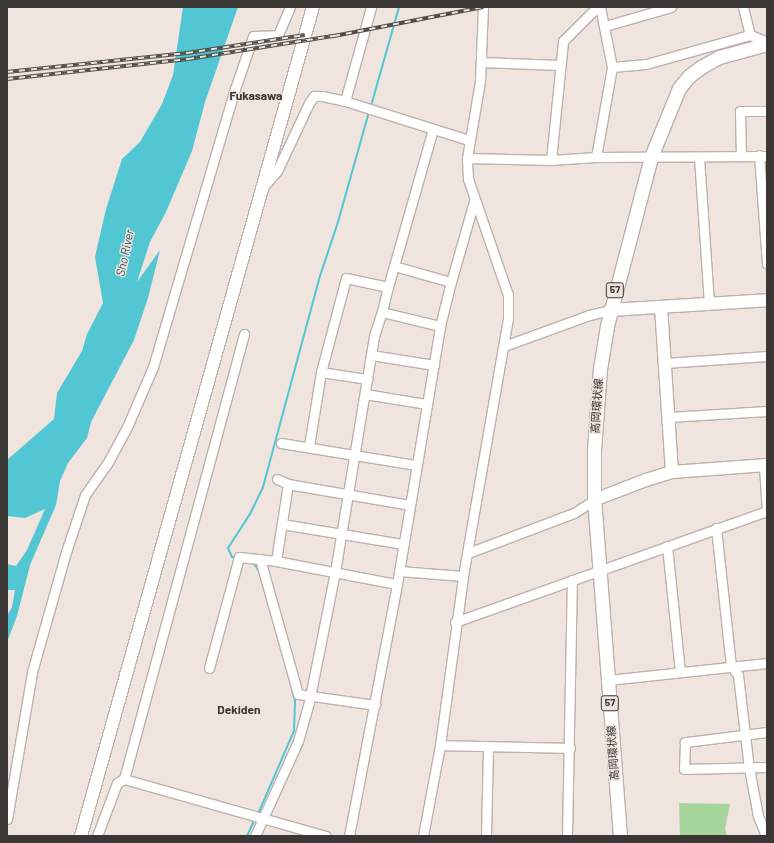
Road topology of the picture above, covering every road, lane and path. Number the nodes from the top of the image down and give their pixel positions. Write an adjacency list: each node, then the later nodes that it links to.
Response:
1 (290, 7): 93 (street)
2 (313, 7): 26 (street)
3 (371, 7): 15 (street)
4 (483, 7): 12 (street)
5 (597, 7): 13 (street)
6 (600, 7): 9 (street)
7 (671, 7): 9 (street)
8 (742, 7): 10 (street)
9 (605, 26): 14 (street)
10 (750, 35): 11 (street); 14 (street)
11 (767, 43): 22 (main road, 高岡環状線 / 57)
12 (481, 62): 13 (street); 18 (street)
13 (560, 65): 25 (street)
14 (612, 67): 21 (street)
15 (345, 101): 17 (street); 26 (street)
16 (767, 111): 19 (street)
17 (433, 129): 18 (street); 29 (street)
18 (469, 140): 24 (street)
19 (741, 156): 20 (street); 23 (street)
20 (763, 156): 28 (street)
21 (596, 157): 22 (street); 25 (street)
22 (651, 157): 23 (street); 35 (main road, 高岡環状線 / 57)
23 (699, 157): 33 (street)
24 (467, 158): 25 (street); 27 (street)
25 (551, 160)
26 (262, 188): 95 (street)
27 (474, 201): 30 (street); 39 (street)
28 (767, 264)
29 (394, 266): 30 (street); 31 (street)
30 (451, 282): 37 (street)
31 (388, 287): 36 (street); 44 (street)
32 (767, 300): 33 (street)
33 (709, 304): 34 (street)
34 (661, 307): 35 (street); 42 (street)
35 (610, 310): 39 (street); 59 (main road, 高岡環状線 / 57)
36 (382, 312): 37 (street); 40 (street)
37 (440, 326): 43 (street)
38 (244, 334): 91 (street)
39 (504, 346): 67 (street)
40 (371, 355): 43 (street); 45 (street)
41 (767, 356): 42 (street)
42 (665, 363): 49 (street)
43 (434, 365): 47 (street)
44 (321, 372): 45 (street); 51 (street)
45 (367, 378): 46 (street)
46 (365, 394): 47 (street); 52 (street)
47 (427, 404): 53 (street)
48 (767, 411): 49 (street)
49 (669, 417): 55 (street)
50 (281, 442): 51 (street)
51 (310, 446): 52 (street)
52 (355, 453): 53 (street); 58 (street)
53 (416, 465): 60 (street)
54 (766, 465): 55 (street); 61 (street)
55 (672, 472): 59 (street)
56 (277, 479): 57 (street)
57 (288, 484): 58 (street); 62 (street)
58 (348, 494): 60 (street); 64 (street)
59 (594, 500): 67 (street); 70 (main road, 高岡環状線 / 57)
60 (410, 505): 65 (street)
61 (767, 512): 63 (street)
62 (282, 524): 64 (street); 69 (street)
63 (716, 528): 66 (street); 78 (street)
64 (340, 533): 65 (street); 72 (street)
65 (402, 544): 71 (street)
66 (668, 546): 70 (street); 80 (street)
67 (468, 553): 73 (street)
68 (260, 559): 69 (street); 79 (street); 82 (street)
69 (276, 561): 72 (street)
70 (599, 570): 74 (street); 81 (main road, 高岡環状線 / 57)
71 (399, 571): 73 (street); 75 (street)
72 (335, 572): 75 (street); 82 (street)
73 (463, 576): 76 (street)
74 (572, 580): 76 (street); 88 (street)
75 (397, 584): 83 (street)
76 (456, 622): 86 (street)
77 (767, 663): 78 (street)
78 (731, 666): 80 (street); 85 (street)
79 (209, 668)
80 (680, 671): 81 (street)
81 (608, 680): 103 (main road, 高岡環状線 / 57)
82 (309, 695): 83 (street); 92 (street)
83 (375, 705): 99 (street)
84 (767, 732): 85 (street)
85 (746, 735): 90 (street); 90 (street)
86 (440, 746): 87 (street); 100 (street)
87 (488, 746): 88 (street); 101 (street)
88 (570, 748): 102 (street)
89 (767, 767): 90 (street)
90 (749, 768): 94 (street)
91 (124, 779): 92 (street); 96 (street)
92 (264, 818): 97 (street); 98 (street)
93 (7, 819)
94 (765, 826): 104 (street)
95 (81, 836)
96 (97, 836)
97 (255, 836)
98 (326, 836)
99 (349, 836)
100 (423, 836)
101 (486, 836)
102 (567, 836)
103 (620, 836)
104 (766, 836)

